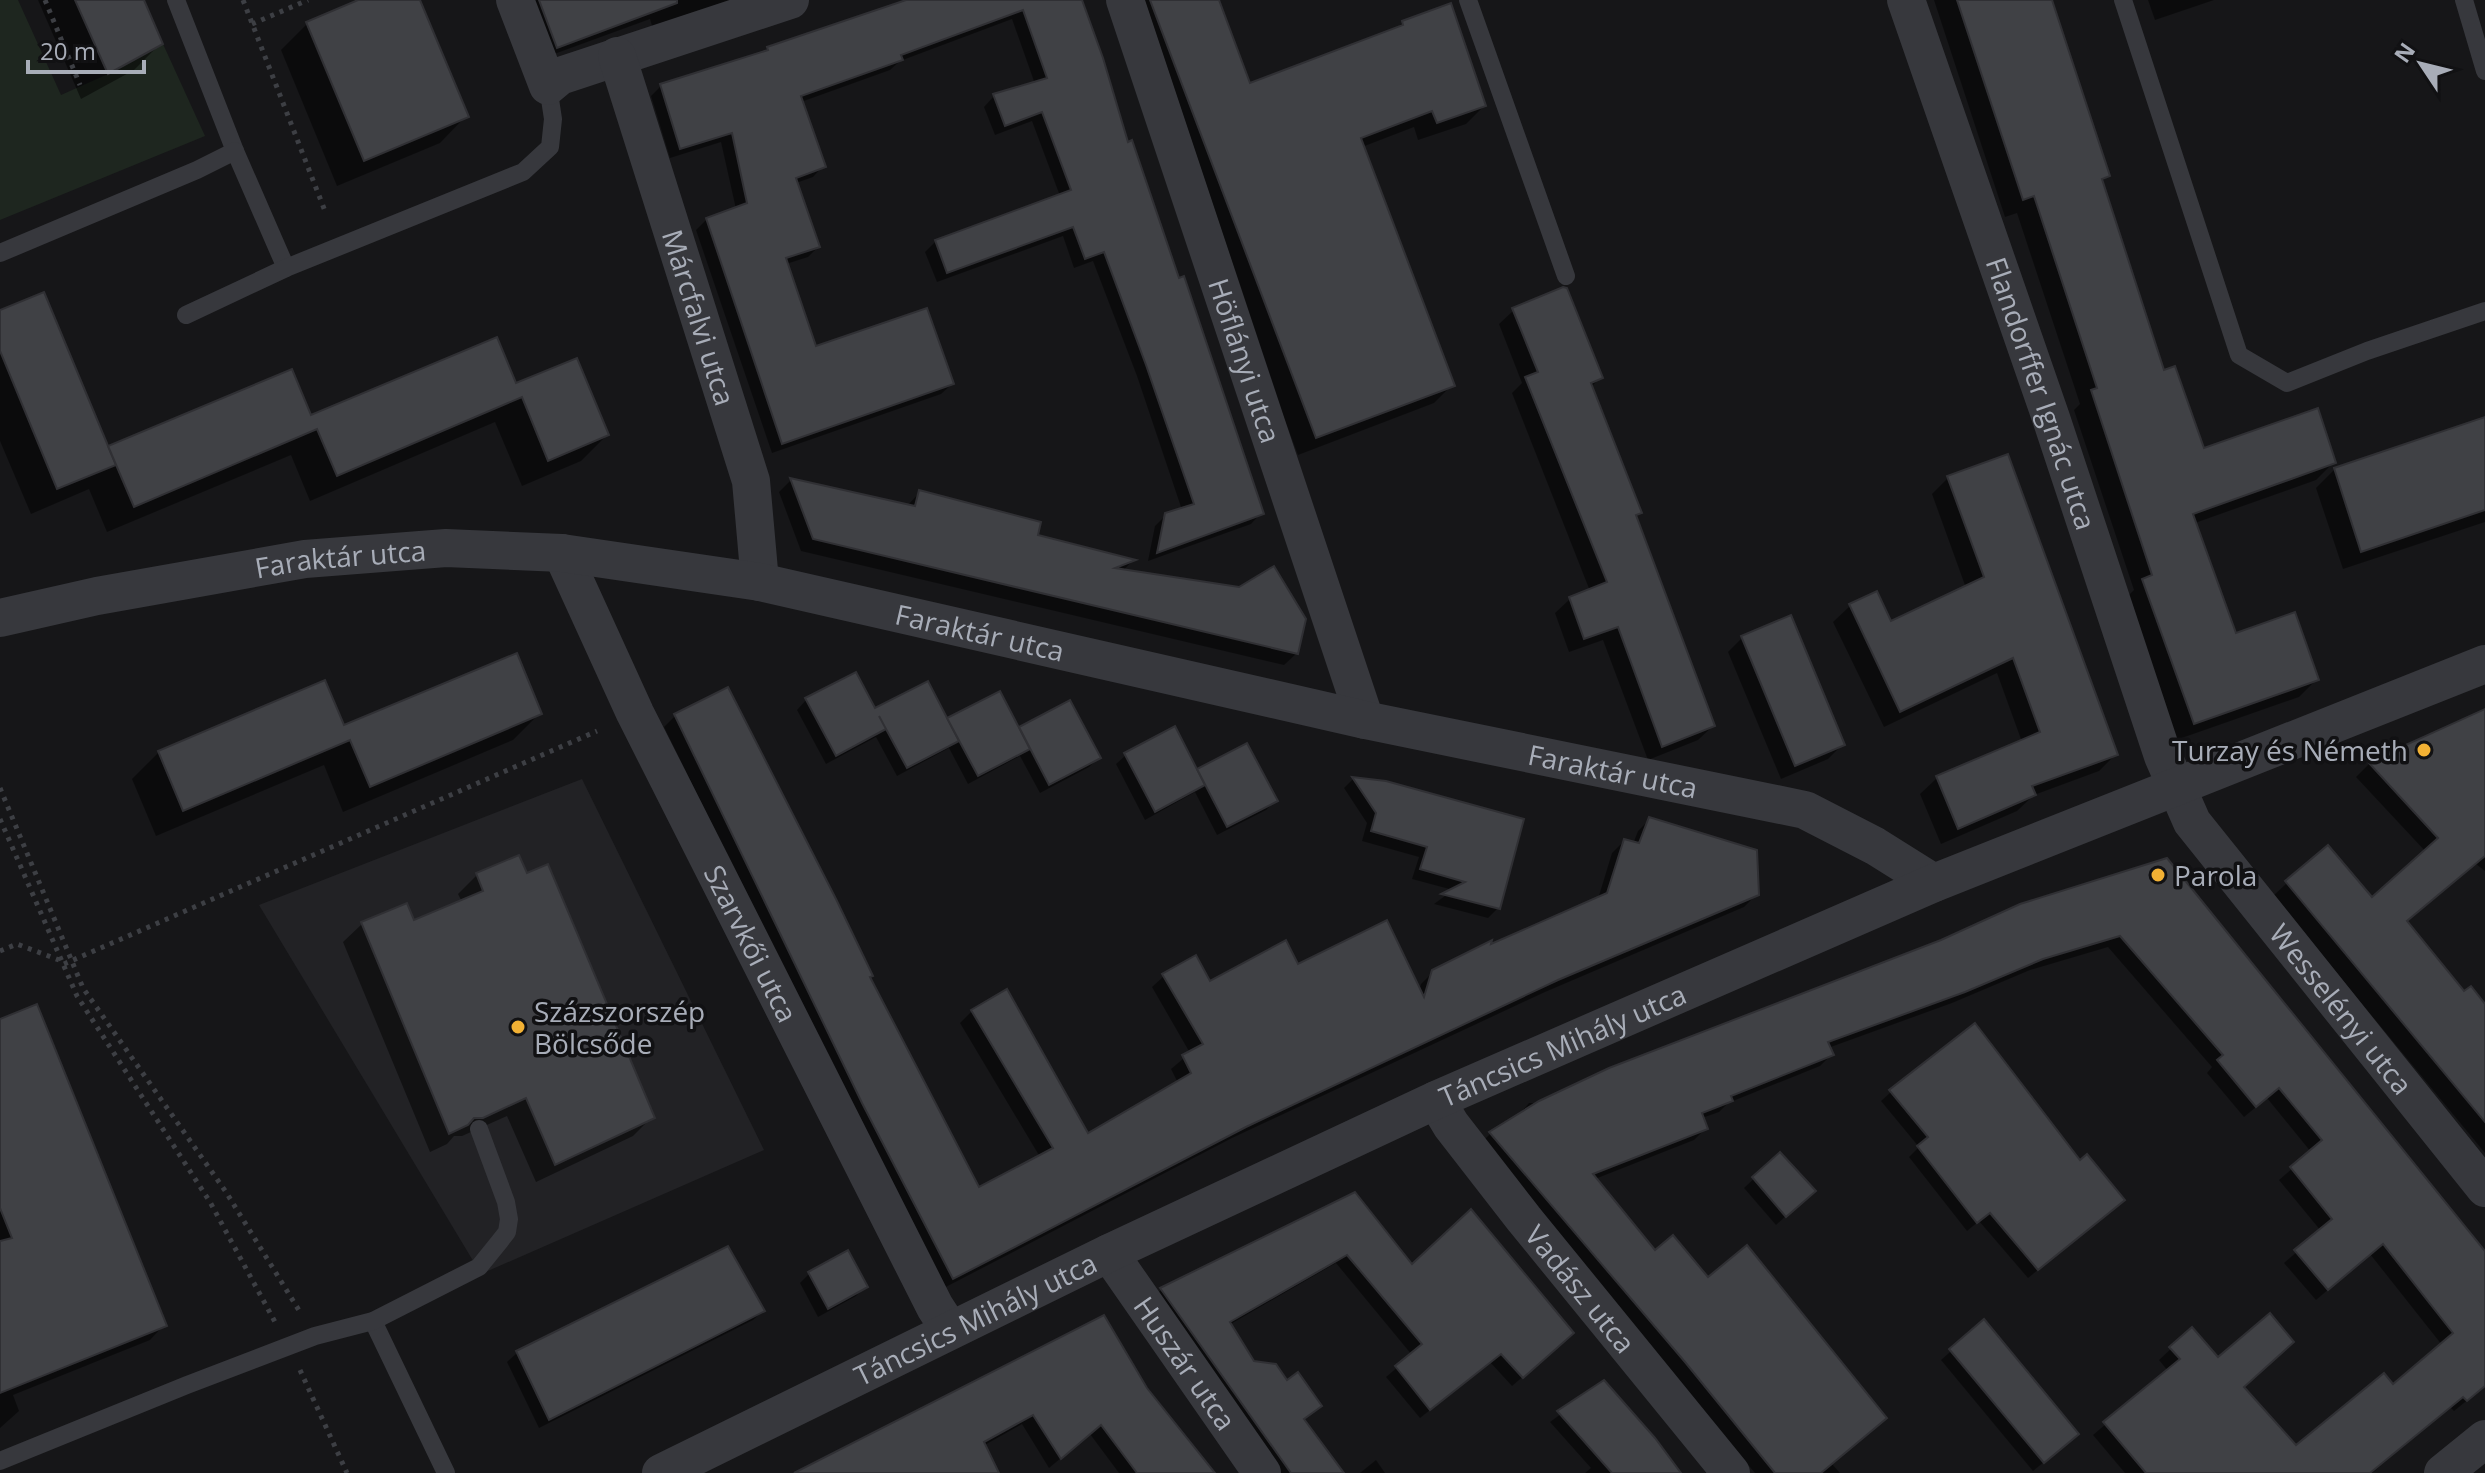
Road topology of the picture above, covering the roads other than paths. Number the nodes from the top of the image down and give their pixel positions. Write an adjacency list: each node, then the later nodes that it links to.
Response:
1 (176, 0): 12 (lane)
2 (515, 0): 11 (street)
3 (790, 0): 9 (street)
4 (1125, 0): 22 (street, Höflányi utca)
5 (1468, 0): 15 (lane)
6 (1906, 0): 23 (street, Flandorffer Ignác utca)
7 (2123, 0): 16 (lane)
8 (2464, 0): 10 (lane)
9 (617, 56): 11 (street); 19 (street, Márcfalvi utca)
10 (2485, 71)
11 (548, 86): 14 (lane)
12 (235, 151): 13 (lane); 14 (lane)
13 (0, 253)
14 (286, 268): 17 (lane)
15 (1566, 276)
16 (2485, 311)
17 (186, 315)
18 (562, 553): 19 (street, Faraktár utca); 20 (street, Faraktár utca); 30 (street, Szarvkői utca)
19 (760, 582): 22 (street, Faraktár utca)
20 (0, 618)
21 (2485, 664): 23 (street, Táncsics Mihály utca)
22 (1365, 720): 24 (street, Faraktár utca)
23 (2176, 788): 24 (street, Táncsics Mihály utca); 27 (street, Wesselényi utca)
24 (1934, 883): 25 (street, Táncsics Mihály utca)
25 (1436, 1100): 28 (street, Táncsics Mihály utca); 36 (street, Vadász utca)
26 (479, 1129): 29 (lane)
27 (2485, 1188)
28 (1109, 1253): 30 (street, Táncsics Mihály utca); 35 (street, Huszár utca)
29 (373, 1321): 32 (lane); 33 (lane)
30 (950, 1330): 34 (street, Táncsics Mihály utca)
31 (2485, 1439): 37 (street)
32 (0, 1461)
33 (446, 1473)
34 (661, 1473)
35 (1262, 1473)
36 (1731, 1473)
37 (2443, 1473)

